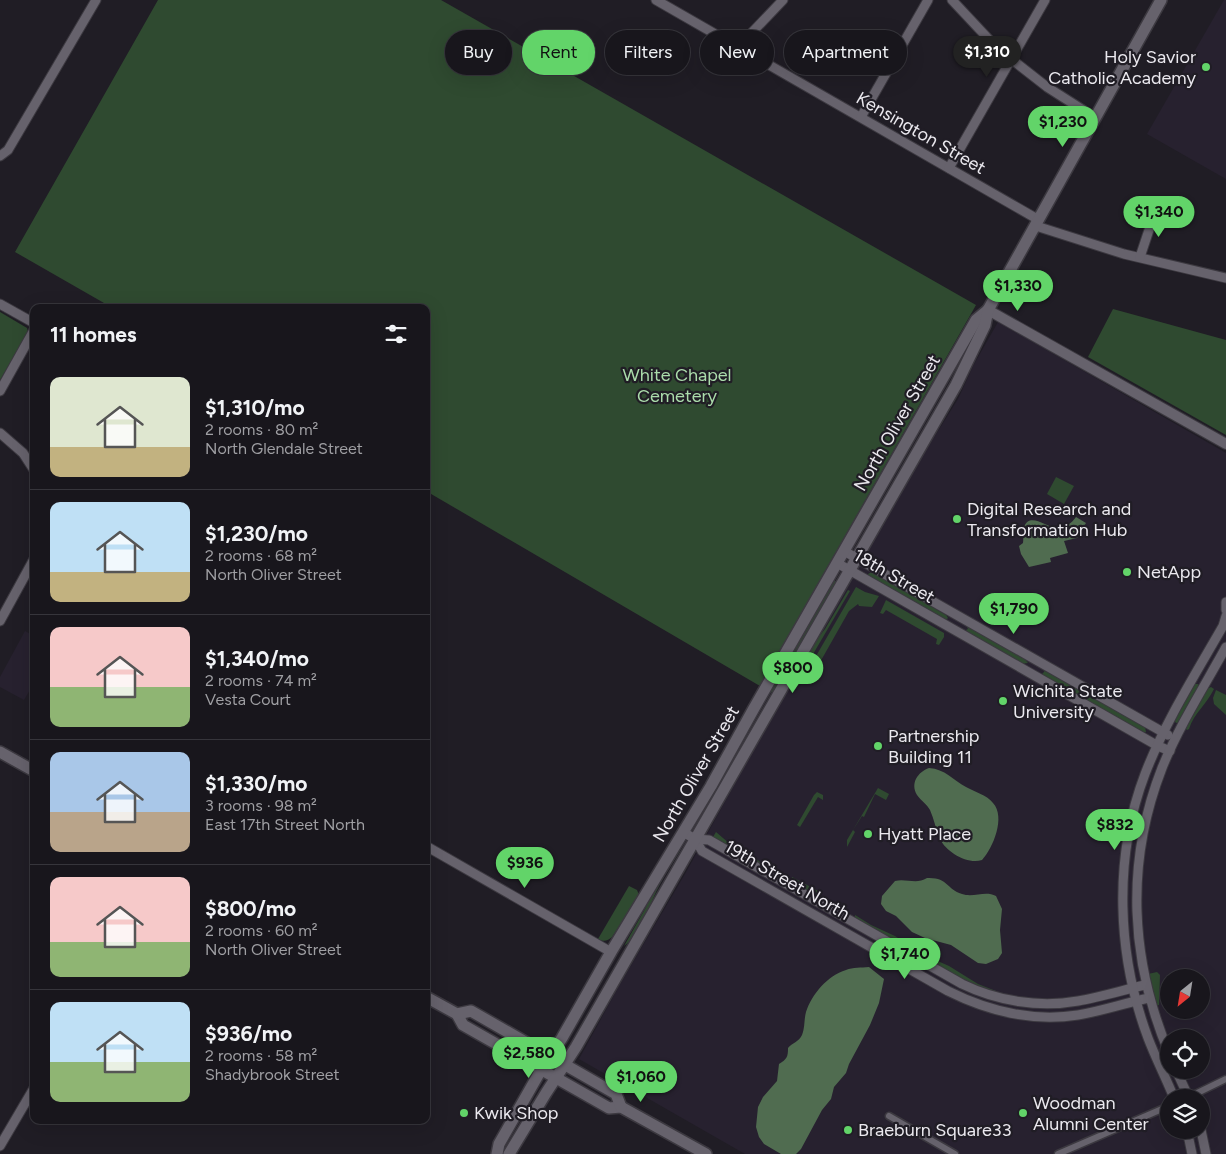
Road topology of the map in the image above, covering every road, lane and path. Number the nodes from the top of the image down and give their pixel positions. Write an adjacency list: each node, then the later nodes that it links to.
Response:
1 (96, 0): 14 (street)
2 (656, 0): 8 (street, Kensington Street)
3 (784, 0): 9 (street)
4 (928, 0): 12 (street)
5 (952, 0): 10 (street)
6 (1045, 0): 10 (street)
7 (1161, 0): 13 (main road, North Oliver Street)
8 (708, 30)
9 (755, 30)
10 (1012, 59): 13 (street); 15 (street)
11 (774, 67): 12 (street, Kensington Street)
12 (861, 117): 15 (street, Kensington Street)
13 (1094, 117): 17 (main road, North Oliver Street)
14 (0, 156)
15 (949, 168): 17 (street, Kensington Street)
16 (1161, 210): 18 (street)
17 (1037, 223): 18 (street, Kensington Street); 21 (main road, North Oliver Street)
18 (1140, 257): 19 (street, Kensington Street)
19 (1226, 278)
20 (0, 304): 22 (street)
21 (988, 310): 26 (street); 28 (main road, North Oliver Street); 29 (main road, North Oliver Street)
22 (30, 321)
23 (30, 337): 24 (street)
24 (0, 391)
25 (0, 433): 27 (street)
26 (1226, 444)
27 (30, 464)
28 (844, 551): 29 (street, 18th Street); 30 (main road, North Oliver Street)
29 (856, 558): 32 (main road, North Oliver Street); 38 (street, 18th Street)
30 (837, 563): 32 (street, 18th Street); 44 (main road, North Oliver Street)
31 (30, 566): 36 (street)
32 (850, 570): 40 (street, 18th Street); 45 (main road, North Oliver Street)
33 (1226, 602): 34 (street)
34 (1226, 610)
35 (1226, 616): 38 (street)
36 (0, 621)
37 (1226, 647): 39 (street)
38 (1163, 733): 39 (street, 18th Street); 40 (street)
39 (1176, 738): 41 (street)
40 (1158, 746): 41 (street, 18th Street); 49 (street)
41 (1170, 751): 48 (street)
42 (0, 752): 43 (main road)
43 (30, 769)
44 (683, 832): 45 (street, 19th Street North); 47 (main road, North Oliver Street)
45 (695, 839): 49 (street, 19th Street North); 52 (street, 19th Street North); 56 (main road, North Oliver Street)
46 (430, 848): 47 (street)
47 (611, 952): 55 (main road, North Oliver Street)
48 (1146, 985): 49 (street, 19th Street North); 50 (street)
49 (1133, 988): 52 (street)
50 (1149, 998): 52 (street, 19th Street North); 54 (street)
51 (430, 999): 53 (main road)
52 (1136, 1000): 60 (street)
53 (457, 1014): 55 (main road); 57 (main road)
54 (1160, 1029)
55 (550, 1056): 56 (main road); 57 (main road, North Oliver Street)
56 (564, 1064): 58 (main road, North Oliver Street); 63 (main road)
57 (541, 1070): 58 (main road); 69 (main road, North Oliver Street)
58 (555, 1078): 63 (main road); 70 (main road, North Oliver Street)
59 (1226, 1080): 61 (street)
60 (1170, 1089)
61 (1206, 1089)
62 (30, 1095): 68 (street)
63 (621, 1107): 71 (main road)
64 (1160, 1110): 73 (street)
65 (889, 1116): 72 (street)
66 (1189, 1139): 74 (street)
67 (1203, 1139): 75 (street)
68 (0, 1146)
69 (497, 1154)
70 (508, 1154)
71 (706, 1154)
72 (955, 1154)
73 (1058, 1154)
74 (1192, 1154)
75 (1206, 1154)

